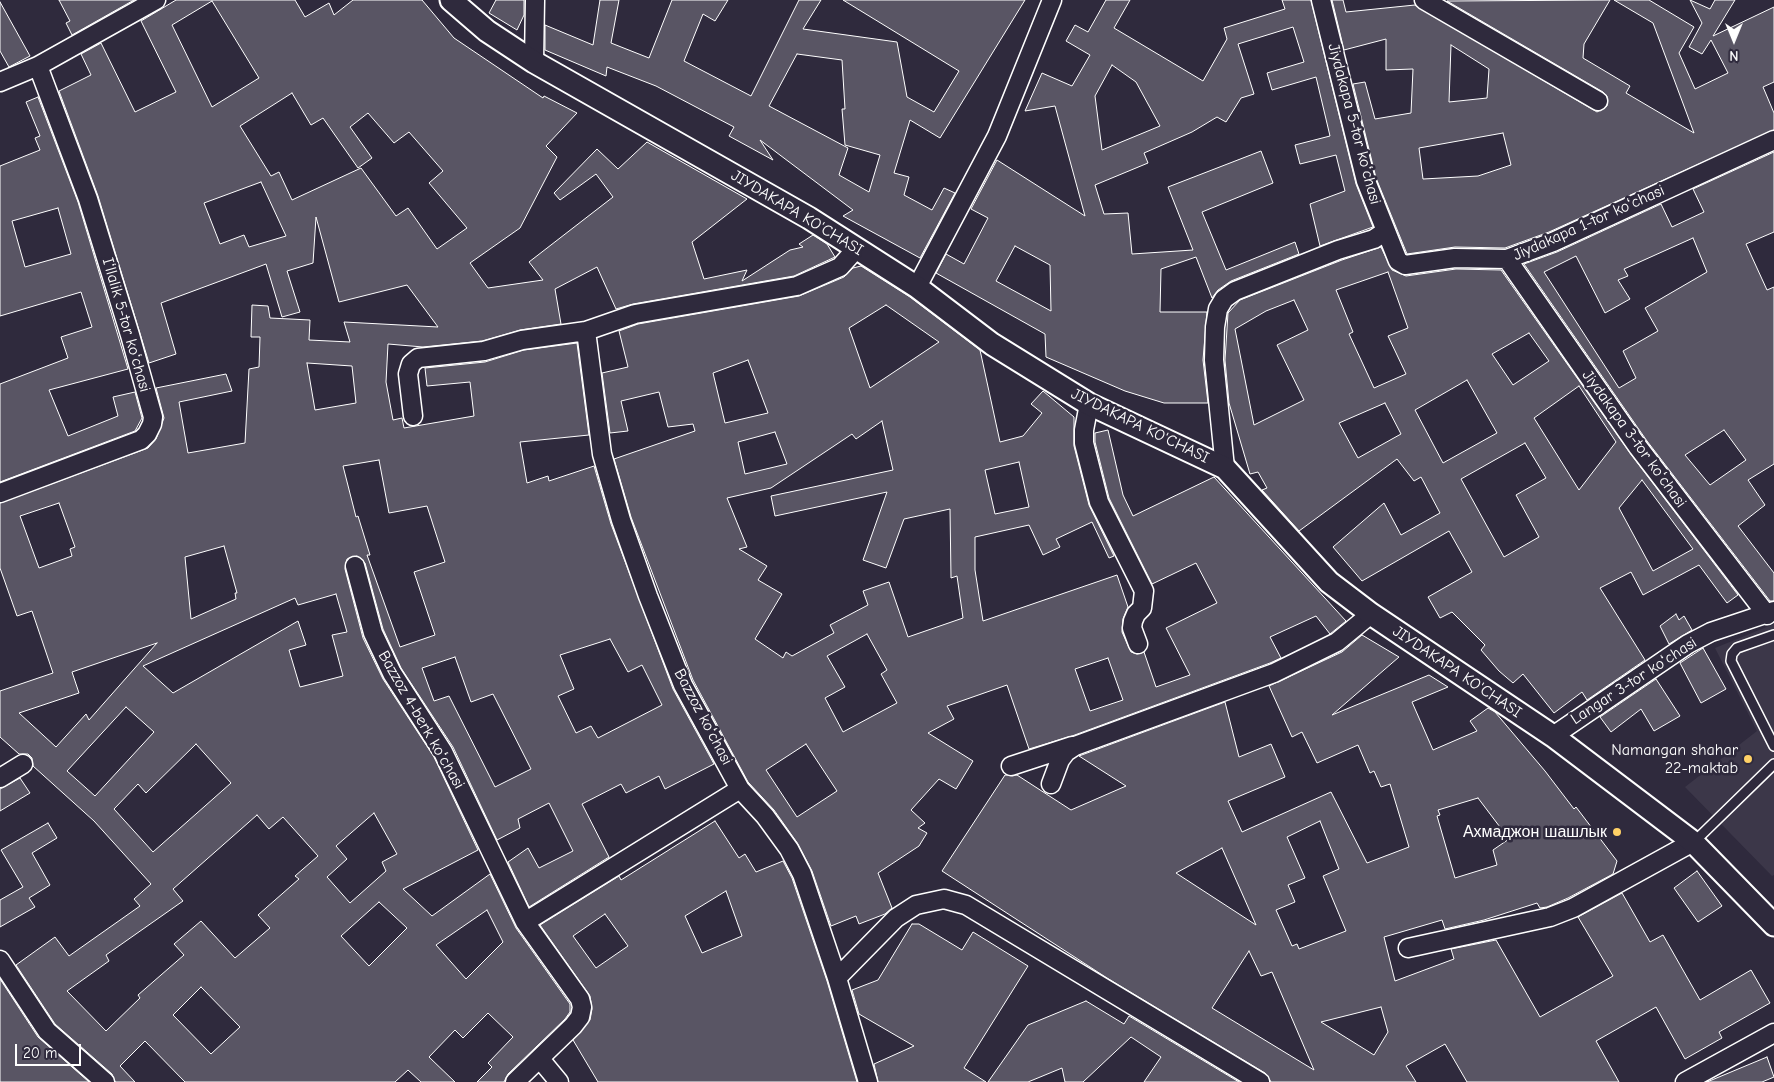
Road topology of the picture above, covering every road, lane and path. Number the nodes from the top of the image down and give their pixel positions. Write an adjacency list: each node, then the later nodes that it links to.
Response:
1 (156, 0): 8 (street)
2 (450, 0): 7 (street, JIYDAKAPA KO'CHASI)
3 (535, 0): 7 (street)
4 (1052, 0): 15 (street)
5 (1321, 0): 12 (street, Jiydakapa 5-tor koʻchasi)
6 (1424, 0): 10 (street)
7 (534, 62): 13 (street, JIYDAKAPA KO'CHASI)
8 (38, 66): 9 (street); 20 (street, Iʻllalik 5-tor koʻchasi)
9 (0, 82)
10 (1598, 101)
11 (1774, 140): 14 (street, Jiydakapa 1-tor koʻchasi)
12 (1386, 231): 14 (street, Jiydakapa 1-tor koʻchasi); 19 (street)
13 (857, 248): 15 (street, JIYDAKAPA KO'CHASI); 16 (street)
14 (1507, 259): 22 (street, Jiydakapa 3-tor koʻchasi)
15 (917, 286): 17 (street, JIYDAKAPA KO'CHASI)
16 (586, 331): 18 (street); 34 (street, Bazzoz koʻchasi)
17 (1089, 404): 19 (street, JIYDAKAPA KO'CHASI); 25 (street)
18 (413, 416)
19 (1225, 468): 23 (street, JIYDAKAPA KO'CHASI)
20 (0, 493)
21 (355, 566): 37 (street, Bazzoz 4-berk koʻchasi)
22 (1770, 613): 26 (street, Langar 3-tor koʻchasi)
23 (1371, 614): 26 (street, JIYDAKAPA KO'CHASI); 27 (street)
24 (1774, 635): 28 (lane)
25 (1138, 644)
26 (1553, 736): 35 (street, JIYDAKAPA KO'CHASI)
27 (1075, 746): 31 (street); 33 (street)
28 (1774, 746)
29 (23, 764): 32 (street)
30 (1774, 764): 35 (lane)
31 (1011, 766)
32 (0, 778)
33 (1051, 784)
34 (740, 789): 37 (street); 40 (street, Bazzoz koʻchasi)
35 (1693, 842): 36 (street, JIYDAKAPA KO'CHASI); 38 (street)
36 (1773, 920)
37 (525, 922): 42 (street, Bazzoz 4-berk koʻchasi)
38 (1408, 948)
39 (0, 960): 43 (street)
40 (837, 978): 46 (street, Bazzoz koʻchasi); 47 (street)
41 (1774, 1033): 48 (street)
42 (540, 1059): 44 (street, Bazzoz 4-berk koʻchasi); 45 (street)
43 (105, 1082)
44 (515, 1082)
45 (559, 1082)
46 (868, 1082)
47 (1260, 1082)
48 (1685, 1082)

